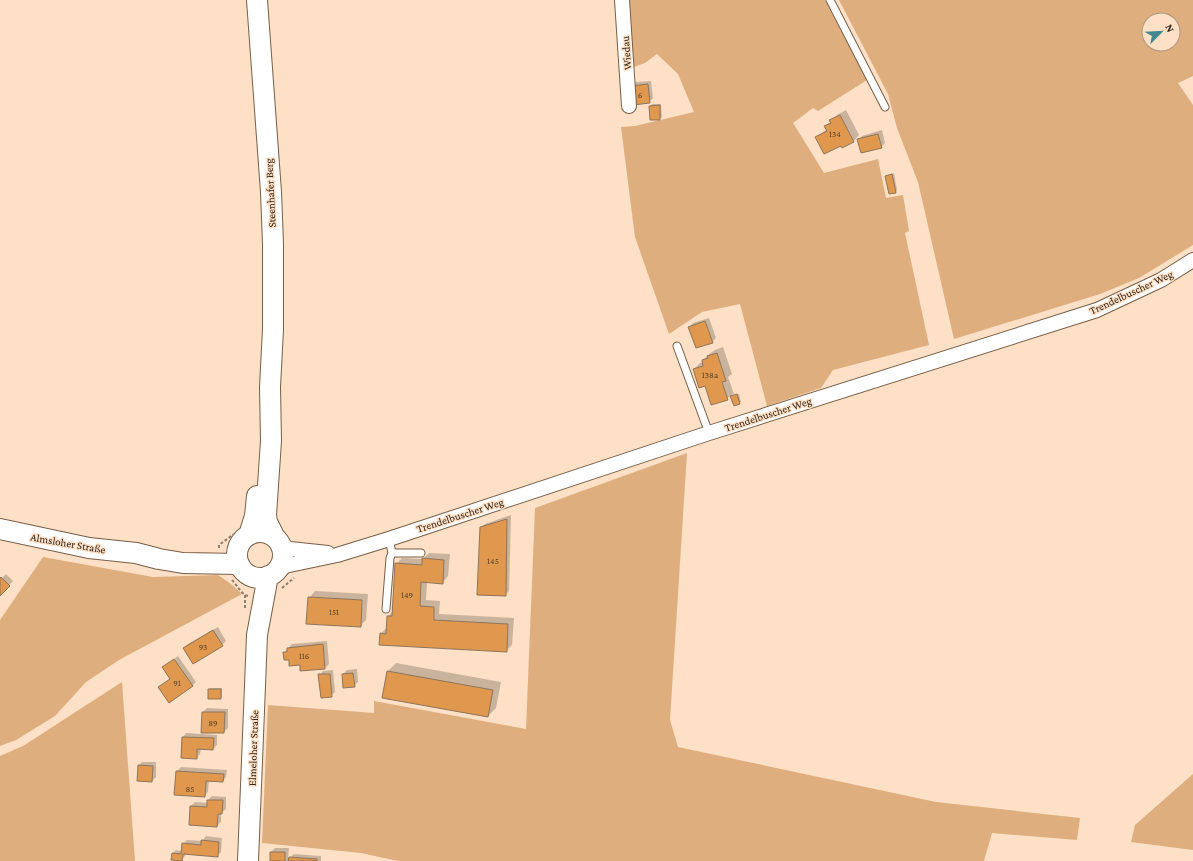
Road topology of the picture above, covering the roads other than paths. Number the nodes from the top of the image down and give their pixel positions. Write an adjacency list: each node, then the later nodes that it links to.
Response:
1 (257, 0): 8 (street, Steenhafer Berg)
2 (622, 0): 4 (street, Wiedau)
3 (830, 0): 5 (lane)
4 (629, 106)
5 (885, 107)
6 (1193, 260): 9 (street, Trendelbuscher Weg)
7 (677, 346): 9 (lane)
8 (270, 387): 12 (street, Steenhafer Berg); 15 (street, Steenhafer Berg)
9 (709, 432): 11 (street, Trendelbuscher Weg)
10 (0, 530): 15 (street, Almsloher Straße)
11 (389, 539): 13 (lane); 16 (street, Trendelbuscher Weg)
12 (278, 541): 15 (street); 16 (street, Trendelbuscher Weg); 17 (street)
13 (392, 553): 14 (lane); 18 (lane)
14 (420, 553)
15 (243, 555): 17 (street); 19 (street, Elmeloher Straße)
16 (337, 555): 17 (street, Trendelbuscher Weg)
17 (274, 572): 19 (street, Elmeloher Straße)
18 (386, 609)
19 (257, 635): 20 (street, Elmeloher Straße)
20 (248, 861)

